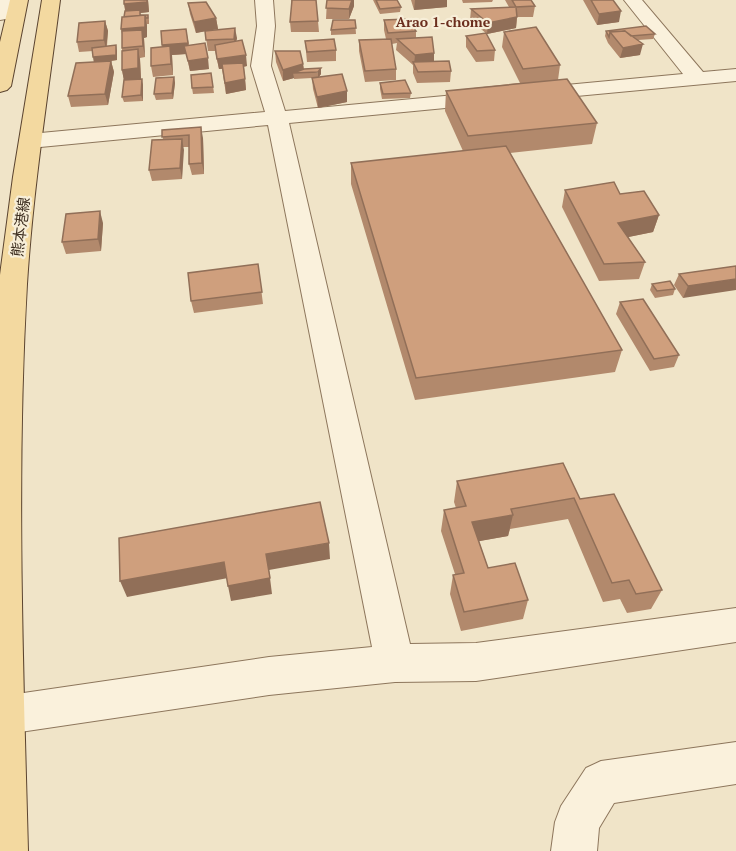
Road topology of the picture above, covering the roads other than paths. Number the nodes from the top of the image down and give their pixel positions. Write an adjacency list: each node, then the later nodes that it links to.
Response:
1 (4, 0): 6 (street)
2 (19, 0): 9 (main road)
3 (51, 0): 11 (main road, 熊本港線)
4 (264, 0): 10 (street)
5 (633, 0): 8 (street)
6 (0, 15)
7 (736, 75): 8 (street)
8 (698, 79): 10 (street)
9 (0, 86)
10 (277, 117): 11 (street); 14 (street)
11 (30, 141): 12 (main road, 熊本港線)
12 (4, 284): 15 (main road, 熊本港線)
13 (736, 625): 14 (street)
14 (395, 663): 15 (street)
15 (3, 716): 17 (main road, 熊本港線)
16 (736, 764): 18 (street)
17 (4, 851)
18 (574, 851)

